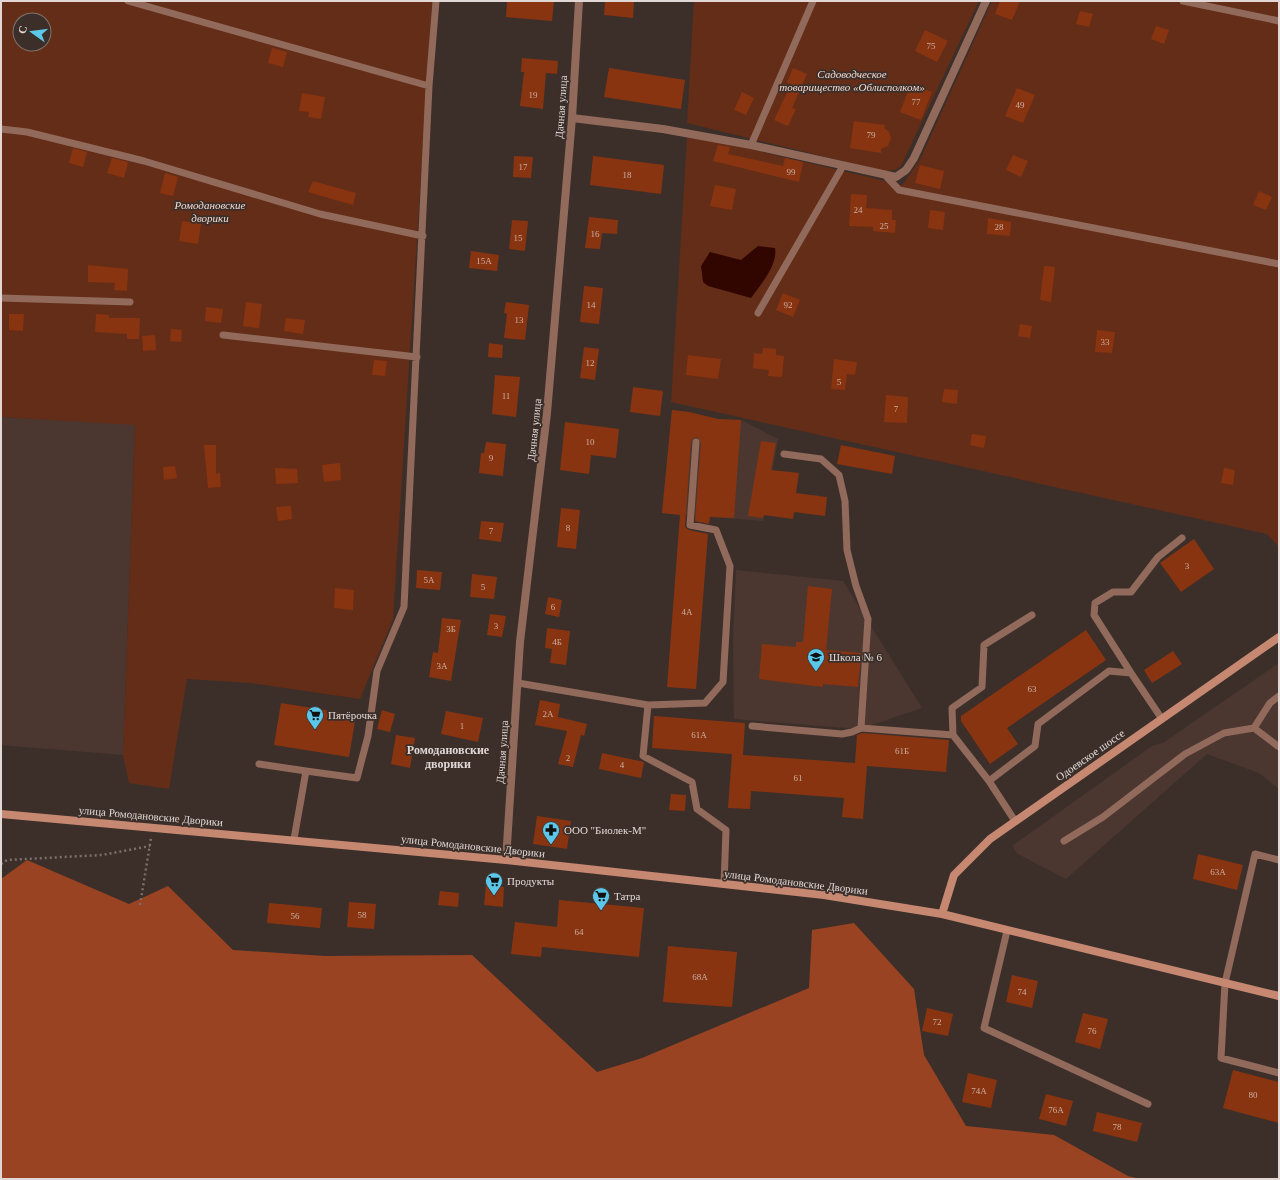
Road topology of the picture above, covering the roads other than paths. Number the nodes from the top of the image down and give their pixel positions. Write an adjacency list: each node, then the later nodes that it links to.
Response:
1 (128, 1): 8 (lane)
2 (436, 1): 8 (lane)
3 (579, 1): 9 (street, Дачная улица)
4 (813, 1): 11 (lane)
5 (986, 1): 13 (street)
6 (1183, 1): 7 (lane)
7 (1279, 21)
8 (429, 86): 14 (lane)
9 (572, 118): 11 (street); 27 (street, Дачная улица)
10 (1, 130): 14 (lane)
11 (751, 145): 12 (street)
12 (843, 166): 13 (street); 18 (lane)
13 (886, 176): 15 (lane)
14 (423, 236): 20 (lane)
15 (1279, 264)
16 (1, 298): 17 (lane)
17 (130, 302)
18 (758, 313)
19 (223, 335): 20 (lane)
20 (417, 357): 37 (lane)
21 (696, 442): 29 (lane)
22 (784, 454): 32 (lane)
23 (1182, 538): 26 (lane)
24 (1032, 616): 34 (lane)
25 (1279, 638): 30 (street, Одоевское шоссе)
26 (1131, 673): 30 (lane); 38 (lane)
27 (518, 684): 29 (lane); 43 (street, Дачная улица)
28 (1279, 696): 33 (lane)
29 (648, 704): 45 (lane)
30 (1162, 719): 40 (street, Одоевское шоссе)
31 (752, 726): 32 (lane)
32 (861, 728): 34 (lane)
33 (1254, 728): 35 (lane); 42 (lane)
34 (953, 735): 38 (lane)
35 (1279, 747)
36 (259, 764): 37 (lane)
37 (306, 771): 41 (lane)
38 (988, 781): 40 (lane)
39 (1, 814): 41 (street, улица Ромодановские Дворики)
40 (1015, 821): 46 (street, Одоевское шоссе)
41 (294, 839): 43 (street, улица Ромодановские Дворики)
42 (1064, 841)
43 (506, 860): 45 (street, улица Ромодановские Дворики)
44 (1279, 860): 48 (lane)
45 (724, 884): 46 (street, улица Ромодановские Дворики)
46 (942, 914): 47 (street, улица Ромодановские Дворики)
47 (1007, 931): 48 (street, улица Ромодановские Дворики); 51 (lane)
48 (1225, 983): 49 (street, улица Ромодановские Дворики); 50 (lane)
49 (1279, 996)
50 (1279, 1073)
51 (1148, 1104)

